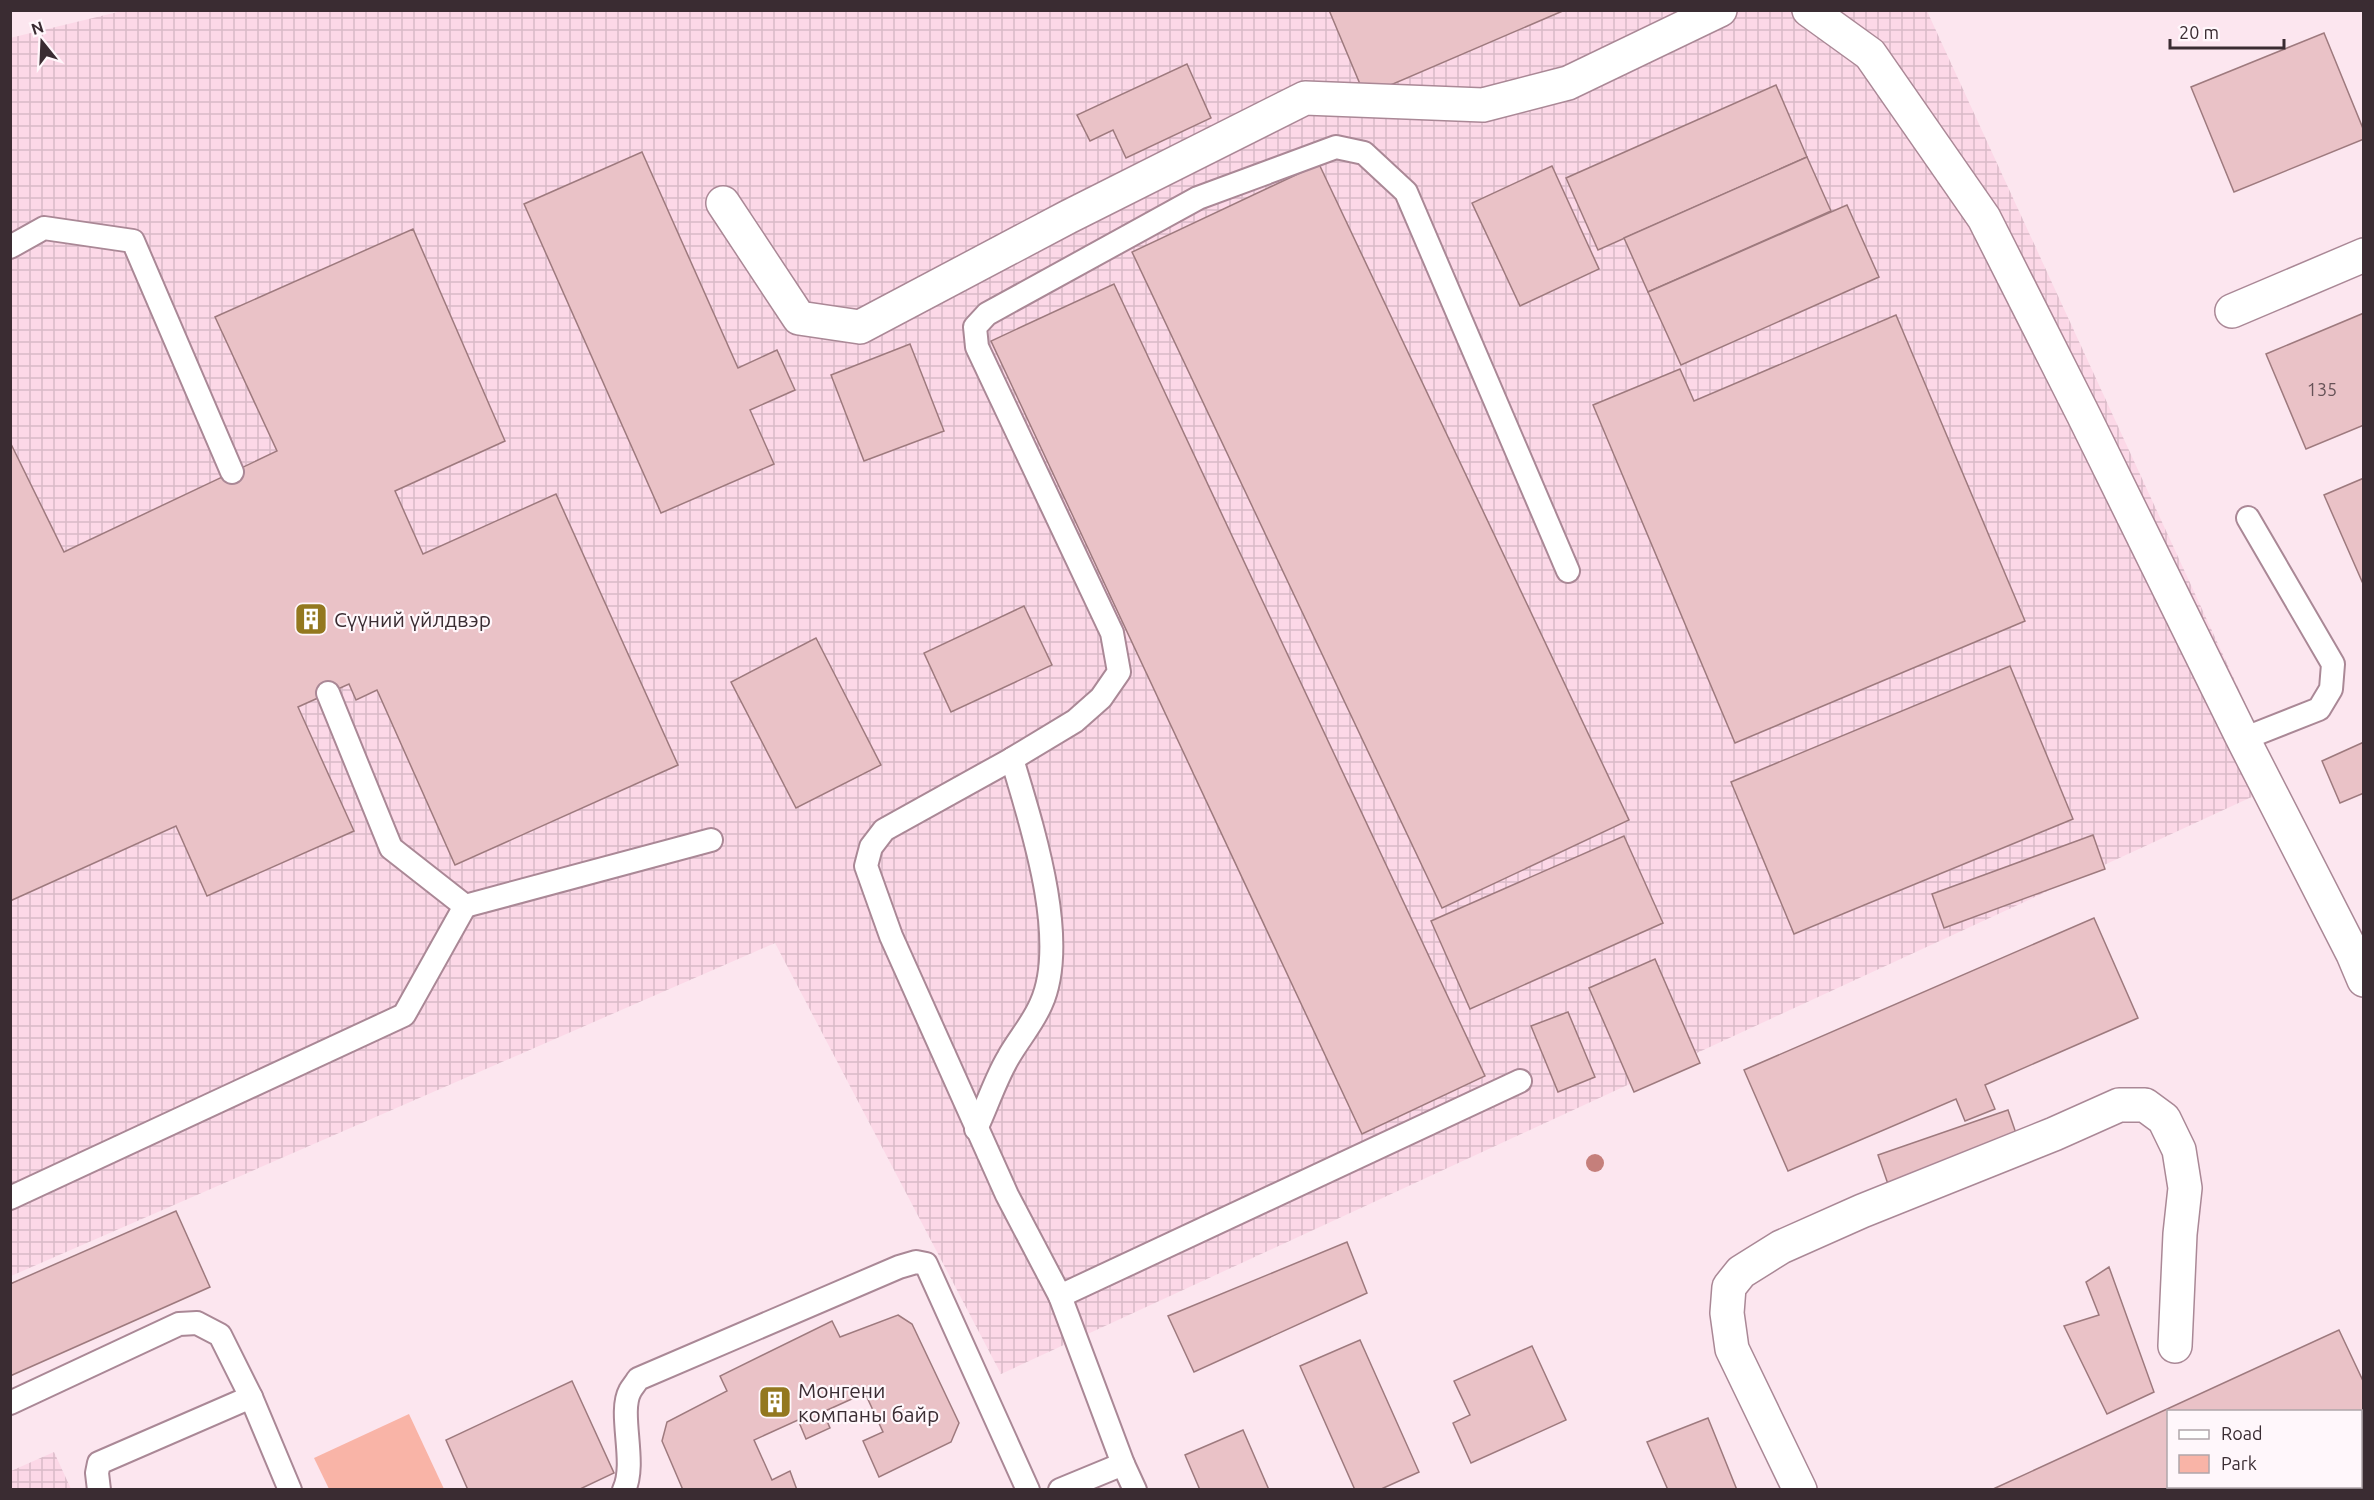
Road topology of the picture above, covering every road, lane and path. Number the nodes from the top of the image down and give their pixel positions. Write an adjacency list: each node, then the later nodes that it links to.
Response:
1 (1720, 10): 3 (street)
2 (1809, 10): 11 (street)
3 (723, 204)
4 (10, 247): 7 (lane)
5 (2364, 255): 6 (street)
6 (2232, 311)
7 (232, 472)
8 (2248, 518): 11 (lane)
9 (1568, 571): 12 (lane)
10 (328, 693): 14 (lane)
11 (2243, 739): 15 (street)
12 (1012, 759): 17 (lane); 17 (lane)
13 (711, 840): 14 (lane)
14 (465, 906): 18 (lane)
15 (2360, 956)
16 (1520, 1081): 19 (lane)
17 (976, 1129): 19 (lane)
18 (10, 1198)
19 (1060, 1296): 23 (lane)
20 (2175, 1346): 30 (street)
21 (251, 1397): 22 (lane); 24 (lane); 25 (lane)
22 (10, 1403)
23 (1123, 1464): 28 (lane); 29 (lane)
24 (99, 1490)
25 (290, 1490)
26 (624, 1490): 27 (lane)
27 (1028, 1490)
28 (1060, 1490)
29 (1135, 1490)
30 (1800, 1490)

